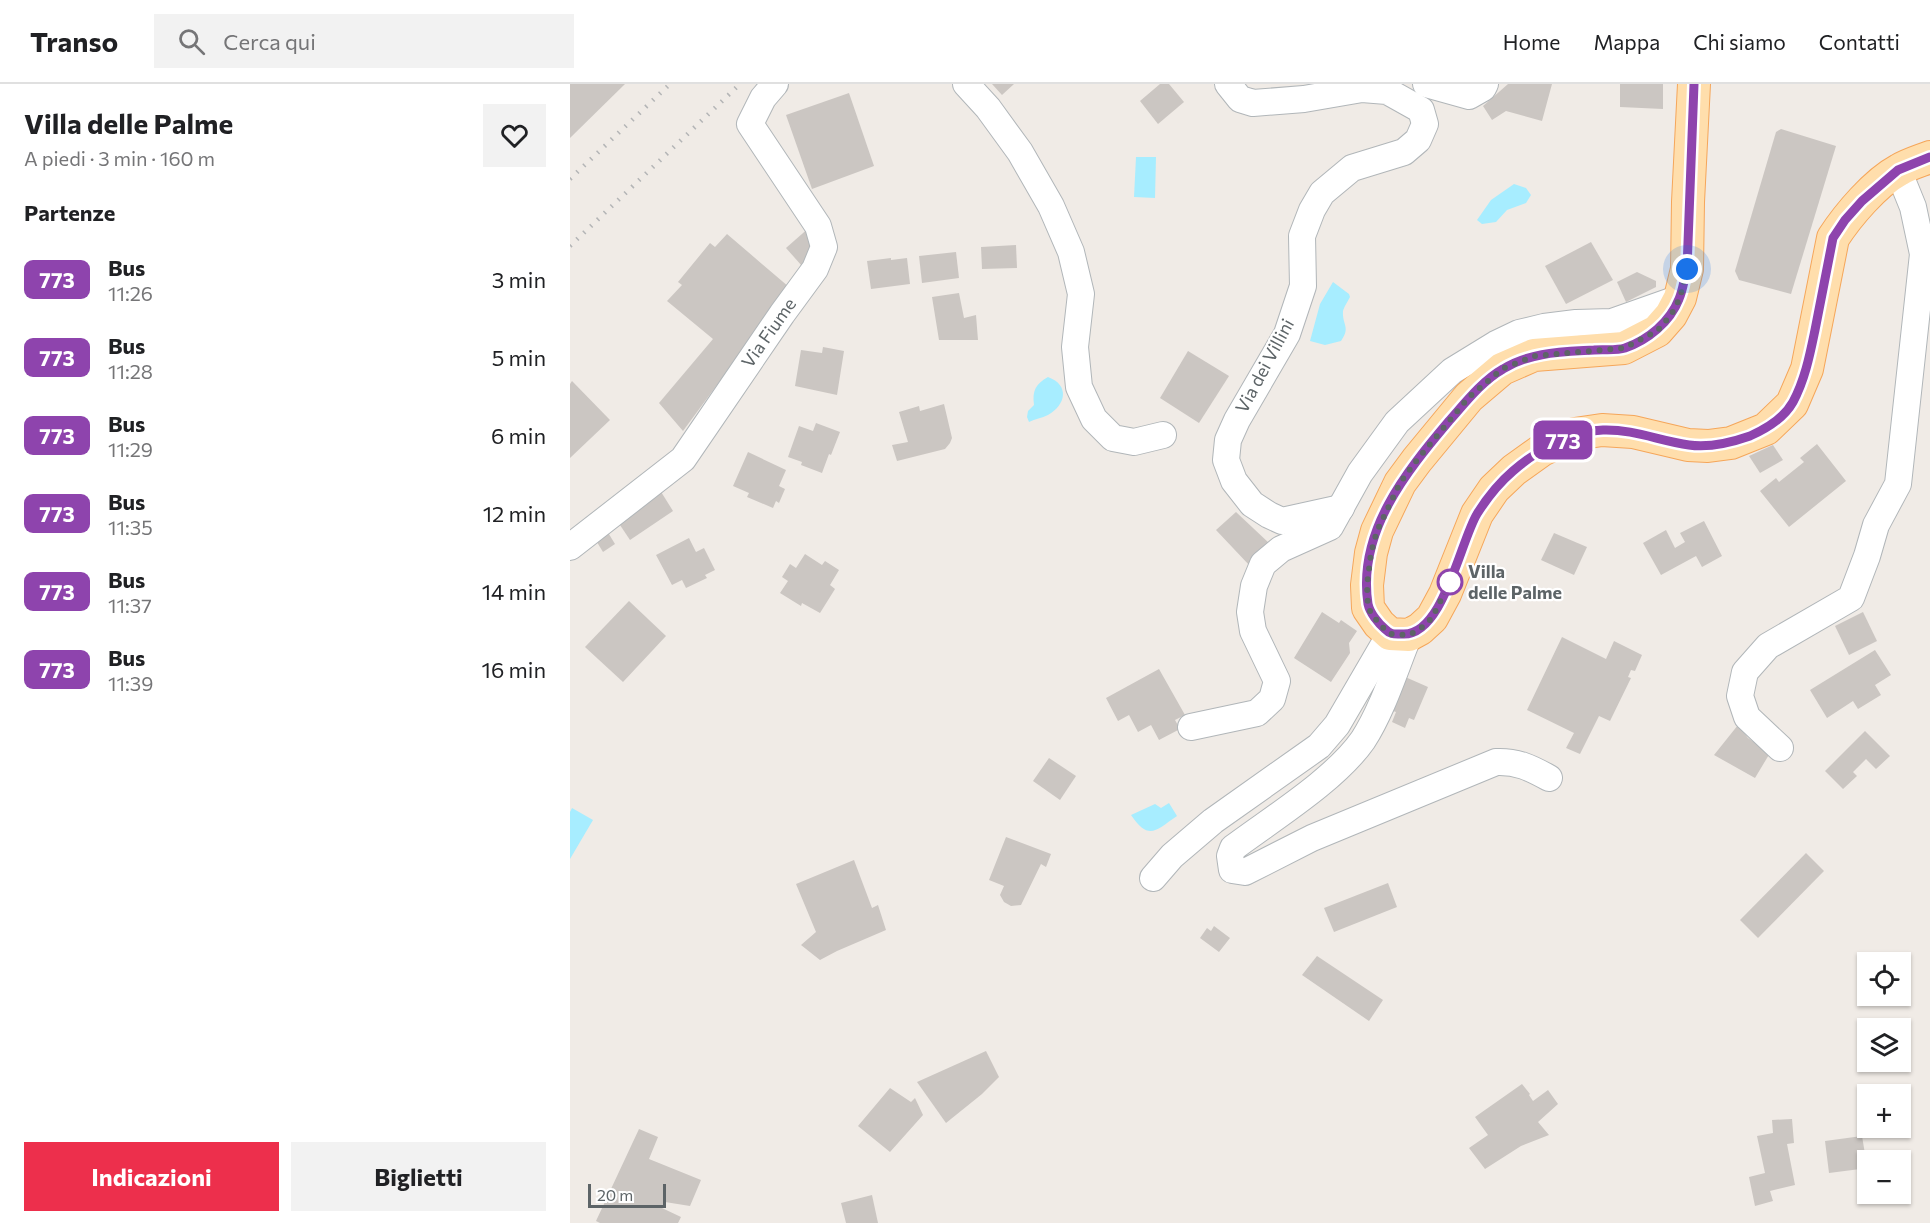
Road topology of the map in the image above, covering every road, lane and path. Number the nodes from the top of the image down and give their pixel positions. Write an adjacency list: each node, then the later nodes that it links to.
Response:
1 (775, 84): 12 (street, Via Fiume)
2 (966, 84): 10 (street)
3 (1228, 84): 11 (street, Via dei Villini)
4 (1426, 84): 5 (street)
5 (1485, 84)
6 (1694, 84): 9 (main road)
7 (1930, 157): 8 (main road)
8 (1898, 170): 13 (main road); 15 (street)
9 (1680, 298): 11 (street); 13 (main road)
10 (1163, 435)
11 (1341, 508): 14 (street)
12 (570, 547)
13 (1399, 634): 16 (street); 17 (street)
14 (1191, 727)
15 (1780, 748)
16 (1549, 778)
17 (1153, 878)

